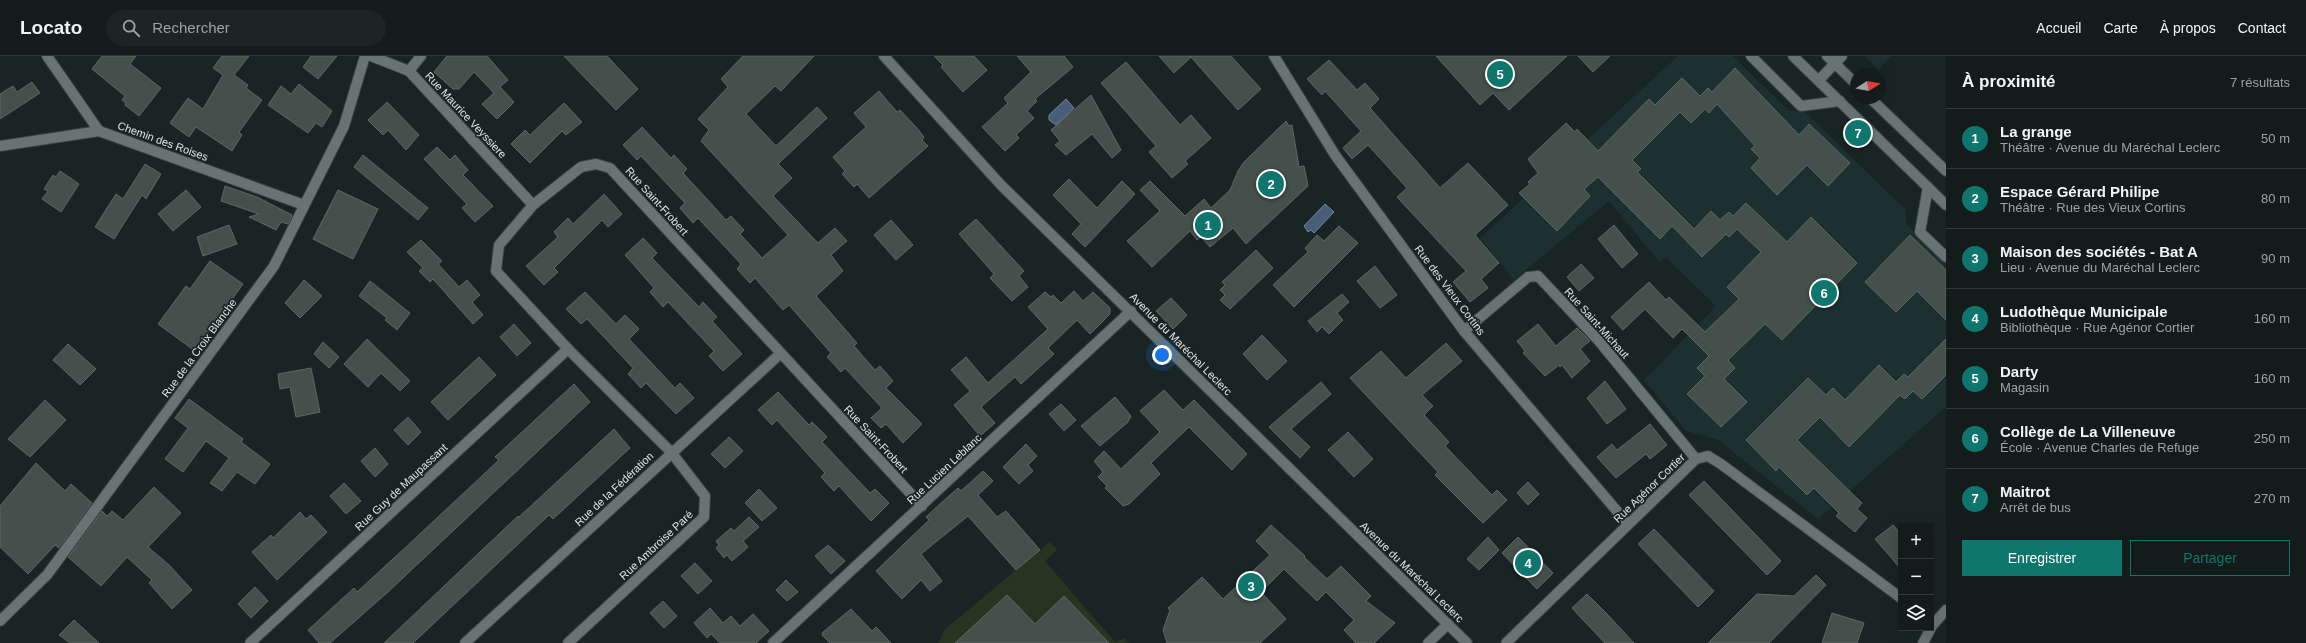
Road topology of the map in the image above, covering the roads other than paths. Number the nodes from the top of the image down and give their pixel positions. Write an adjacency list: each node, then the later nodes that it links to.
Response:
1 (47, 56): 17 (street)
2 (364, 56): 22 (street, Rue de la Croix Blanche)
3 (371, 56): 12 (street, Rue Maurice Veyssiere)
4 (421, 56): 12 (street)
5 (884, 56): 25 (street, Avenue du Maréchal Leclerc)
6 (1274, 56): 26 (street, Rue des Vieux Cortins)
7 (1751, 56): 15 (street)
8 (1793, 56): 14 (street)
9 (1827, 56): 11 (street)
10 (1842, 56): 11 (street)
11 (1835, 64): 13 (street); 14 (street)
12 (409, 71): 23 (street, Rue Maurice Veyssiere)
13 (1850, 78)
14 (1819, 80): 15 (street)
15 (1840, 101): 20 (street)
16 (1876, 104): 19 (street)
17 (99, 131): 18 (street); 22 (street, Chemin des Roises)
18 (0, 146)
19 (1946, 171)
20 (1928, 187): 21 (street); 24 (street)
21 (1946, 204)
22 (304, 205): 35 (street, Rue de la Croix Blanche)
23 (533, 205): 27 (street, Rue Saint-Frobert); 28 (street, Rue Saint-Frobert)
24 (1946, 257)
25 (1131, 311): 31 (street, Rue Lucien Leblanc); 37 (street, Avenue du Maréchal Leclerc)
26 (1464, 331): 30 (street, Rue Saint-Michaut); 32 (street, Rue des Vieux Cortins)
27 (568, 349): 29 (street, Rue Saint-Frobert); 39 (street, Rue Guy de Maupassant)
28 (780, 354): 29 (street, Rue de la Fédération); 31 (street, Rue Saint-Frobert)
29 (671, 452): 40 (street, Rue de la Fédération); 41 (street, Rue Ambroise Paré)
30 (1696, 459): 32 (street, Rue Agénor Cortier); 33 (street, Rue Agénor Cortier)
31 (922, 506): 42 (street, Rue Lucien Leblanc)
32 (1628, 524): 45 (street, Rue Agénor Cortier)
33 (1898, 596)
34 (1946, 610): 36 (street)
35 (0, 621)
36 (1934, 622)
37 (1448, 624): 43 (street); 44 (street, Avenue du Maréchal Leclerc)
38 (1928, 631): 46 (street)
39 (250, 643)
40 (465, 643)
41 (568, 643)
42 (773, 643)
43 (1428, 643)
44 (1467, 643)
45 (1506, 643)
46 (1923, 643)

